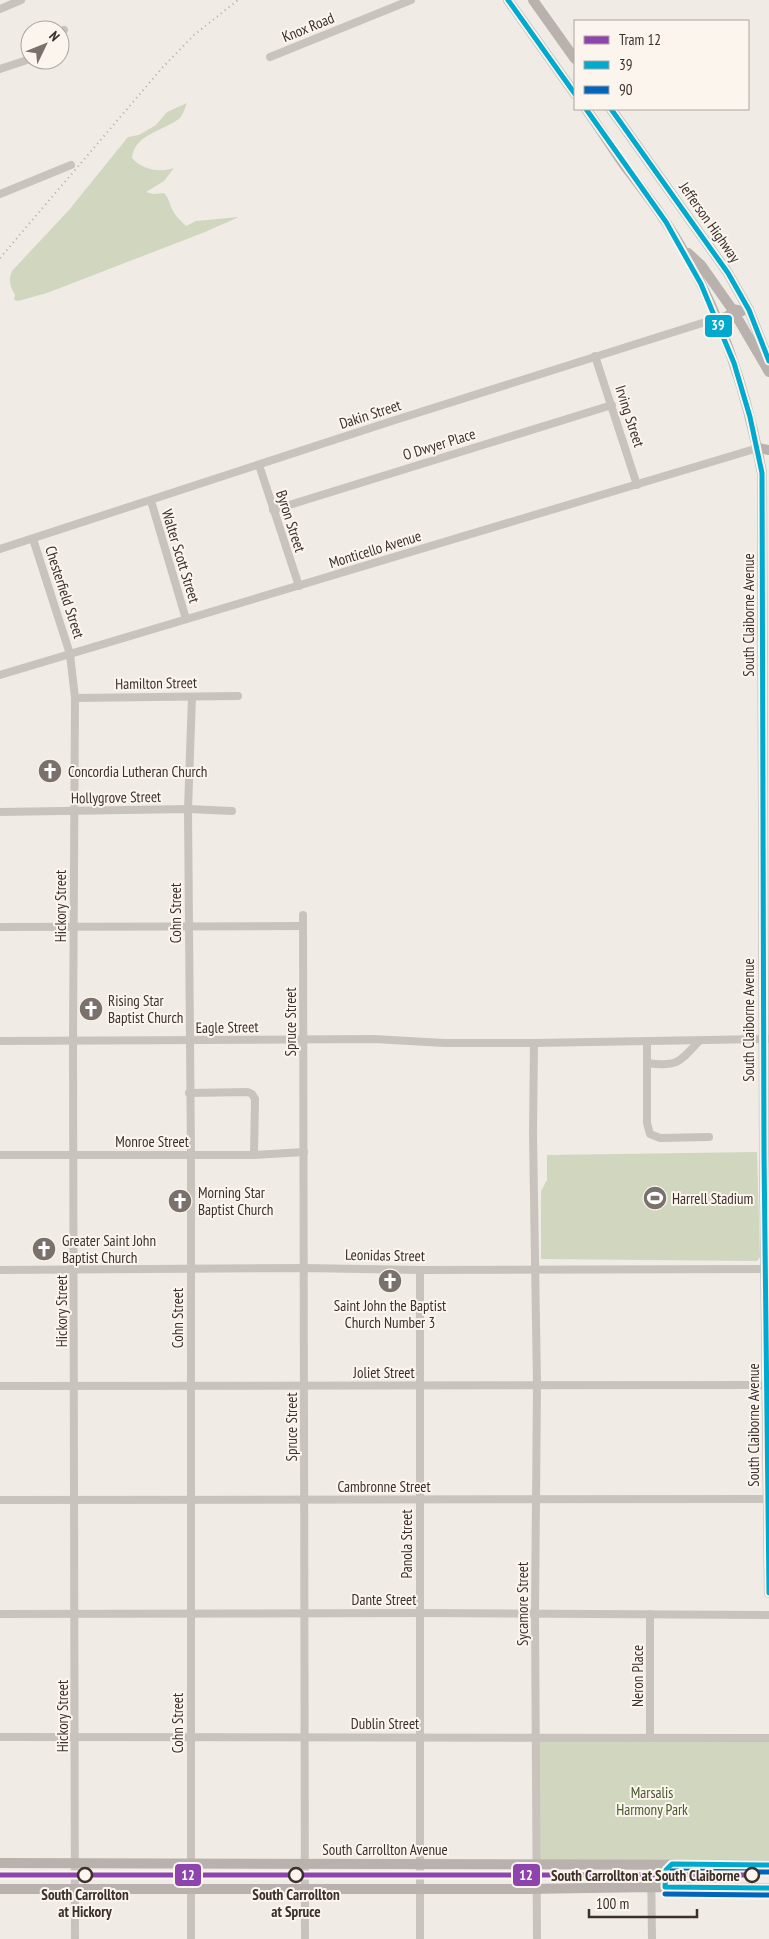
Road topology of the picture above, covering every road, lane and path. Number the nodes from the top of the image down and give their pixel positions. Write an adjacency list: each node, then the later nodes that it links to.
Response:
1 (21, 0): 5 (street)
2 (411, 0): 6 (street, Knox Road)
3 (508, 0): 10 (main road)
4 (533, 0): 7 (main road)
5 (0, 9)
6 (270, 57)
7 (574, 59)
8 (20, 62): 9 (street)
9 (0, 69)
10 (574, 93)
11 (587, 110): 15 (main road)
12 (612, 110): 16 (main road, Jefferson Highway)
13 (70, 165): 14 (street)
14 (0, 194)
15 (683, 250): 16 (main road); 18 (main road)
16 (746, 311): 17 (street, Dakin Street); 20 (main road, Jefferson Highway)
17 (730, 314): 18 (street, Dakin Street); 21 (main road)
18 (717, 317): 19 (street, Dakin Street); 23 (main road)
19 (595, 356): 22 (street, Irving Street); 25 (street, Dakin Street)
20 (769, 361)
21 (769, 372)
22 (612, 405): 26 (street, Irving Street); 28 (street, O Dwyer Place)
23 (758, 448): 24 (main road); 26 (street, Monticello Avenue); 31 (main road, South Claiborne Avenue)
24 (769, 450)
25 (258, 465): 27 (street, Dakin Street); 28 (street, Byron Street)
26 (637, 485): 32 (street, Monticello Avenue)
27 (151, 501): 29 (street, Dakin Street); 33 (street, Walter Scott Street)
28 (273, 510): 32 (street, Byron Street)
29 (33, 539): 30 (street, Dakin Street); 34 (street, Chesterfield Street)
30 (0, 549)
31 (766, 580): 41 (main road, South Claiborne Avenue)
32 (298, 586): 33 (street, Monticello Avenue)
33 (186, 619): 34 (street, Monticello Avenue)
34 (70, 654): 35 (street, Monticello Avenue); 38 (street, Hickory Street)
35 (0, 675)
36 (238, 696): 37 (street, Hamilton Street)
37 (192, 697): 38 (street, Hamilton Street); 39 (street, Cohn Street)
38 (75, 698): 43 (street, Hickory Street)
39 (188, 809): 40 (street, Hollygrove Street); 43 (street, Hollygrove Street); 48 (street, Cohn Street)
40 (232, 811)
41 (766, 811): 49 (main road, South Claiborne Avenue)
42 (0, 812): 43 (street, Hollygrove Street)
43 (74, 812): 47 (street, Hickory Street)
44 (303, 915): 46 (street, Spruce Street)
45 (0, 926): 47 (street)
46 (303, 926): 48 (street); 50 (street, Spruce Street)
47 (74, 927): 48 (street); 52 (street, Hickory Street)
48 (189, 927): 53 (street, Cohn Street)
49 (766, 1039): 55 (street, Eagle Street); 62 (main road, South Claiborne Avenue)
50 (304, 1040): 53 (street, Eagle Street); 56 (street, Eagle Street); 60 (street, Spruce Street)
51 (0, 1041): 52 (street, Eagle Street)
52 (73, 1041): 53 (street, Eagle Street); 64 (street, Hickory Street)
53 (189, 1041): 58 (street, Cohn Street)
54 (647, 1041): 55 (street, Eagle Street); 56 (street, Eagle Street); 57 (street)
55 (699, 1041): 57 (street)
56 (534, 1043): 68 (street, Sycamore Street)
57 (647, 1063): 59 (street)
58 (189, 1093): 61 (street); 65 (street, Cohn Street)
59 (709, 1136)
60 (304, 1152): 61 (street, Monroe Street); 66 (street, Spruce Street)
61 (254, 1154): 65 (street, Monroe Street)
62 (766, 1154): 69 (main road, South Claiborne Avenue)
63 (0, 1155): 64 (street, Monroe Street)
64 (74, 1155): 65 (street, Monroe Street); 71 (street, Hickory Street)
65 (191, 1155): 67 (street, Cohn Street)
66 (304, 1268): 67 (street, Leonidas Street); 72 (street, Leonidas Street); 77 (street, Spruce Street)
67 (191, 1269): 71 (street, Leonidas Street); 76 (street, Cohn Street)
68 (535, 1269): 69 (street, Leonidas Street); 72 (street, Leonidas Street); 79 (street, Sycamore Street)
69 (768, 1269): 73 (main road, South Claiborne Avenue)
70 (0, 1270): 71 (street, Leonidas Street)
71 (74, 1270): 75 (street, Hickory Street)
72 (420, 1270): 78 (street, Panola Street)
73 (768, 1385): 79 (street, Joliet Street); 82 (main road, South Claiborne Avenue)
74 (0, 1386): 75 (street, Joliet Street)
75 (75, 1386): 76 (street, Joliet Street); 84 (street, Hickory Street)
76 (191, 1386): 77 (street, Joliet Street); 85 (street, Cohn Street)
77 (304, 1386): 78 (street, Joliet Street); 86 (street, Spruce Street)
78 (420, 1386): 79 (street, Joliet Street); 80 (street, Panola Street)
79 (537, 1386): 81 (street, Sycamore Street)
80 (420, 1499): 81 (street, Cambronne Street); 86 (street, Cambronne Street); 89 (street, Panola Street)
81 (536, 1499): 82 (street, Cambronne Street); 93 (street, Sycamore Street)
82 (769, 1499): 87 (main road, South Claiborne Avenue)
83 (0, 1500): 84 (street, Cambronne Street)
84 (75, 1500): 85 (street, Cambronne Street); 91 (street, Hickory Street)
85 (191, 1500): 86 (street, Cambronne Street); 92 (street, Cohn Street)
86 (305, 1500): 88 (street, Spruce Street)
87 (769, 1593)
88 (305, 1613): 89 (street, Dante Street); 92 (street, Dante Street); 99 (street, Spruce Street)
89 (419, 1613): 93 (street, Dante Street); 100 (street, Panola Street)
90 (0, 1614): 91 (street, Dante Street)
91 (75, 1614): 92 (street, Dante Street); 97 (street, Hickory Street)
92 (191, 1614): 98 (street, Cohn Street)
93 (535, 1614): 94 (street, Dante Street); 101 (street, Sycamore Street)
94 (650, 1614): 95 (street, Dante Street); 102 (street, Neron Place)
95 (769, 1615)
96 (0, 1737): 97 (street, Dublin Street)
97 (75, 1737): 98 (street, Dublin Street); 105 (street, Hickory Street)
98 (191, 1737): 99 (street, Dublin Street); 106 (street, Cohn Street)
99 (305, 1737): 100 (street, Dublin Street); 107 (street, Spruce Street)
100 (420, 1737): 101 (street, Dublin Street); 108 (street, Panola Street)
101 (536, 1737): 102 (street, Dublin Street); 109 (street, Sycamore Street)
102 (650, 1738): 103 (street, Dublin Street)
103 (769, 1738)
104 (0, 1863): 105 (main road, South Carrollton Avenue)
105 (76, 1863): 106 (main road, South Carrollton Avenue); 117 (street, Hickory Street)
106 (191, 1864): 107 (main road, South Carrollton Avenue); 118 (street, Cohn Street)
107 (305, 1864): 108 (main road, South Carrollton Avenue); 119 (street, Spruce Street)
108 (420, 1864): 109 (main road, South Carrollton Avenue); 120 (street, Panola Street)
109 (536, 1864): 110 (main road, South Carrollton Avenue); 121 (street, Sycamore Street)
110 (651, 1864): 111 (main road, South Carrollton Avenue); 113 (street)
111 (672, 1864): 112 (main road, South Carrollton Avenue); 114 (main road)
112 (769, 1865)
113 (651, 1886): 114 (main road); 121 (main road); 127 (street)
114 (666, 1887): 115 (main road)
115 (769, 1888)
116 (0, 1889): 117 (main road)
117 (76, 1889): 118 (main road); 122 (street, Hickory Street)
118 (191, 1889): 119 (main road); 123 (street, Cohn Street)
119 (305, 1889): 120 (main road); 124 (street, Spruce Street)
120 (420, 1889): 121 (main road); 125 (street, Panola Street)
121 (536, 1889): 126 (street, Sycamore Street)
122 (76, 1939)
123 (191, 1939)
124 (306, 1939)
125 (420, 1939)
126 (537, 1939)
127 (652, 1939)

